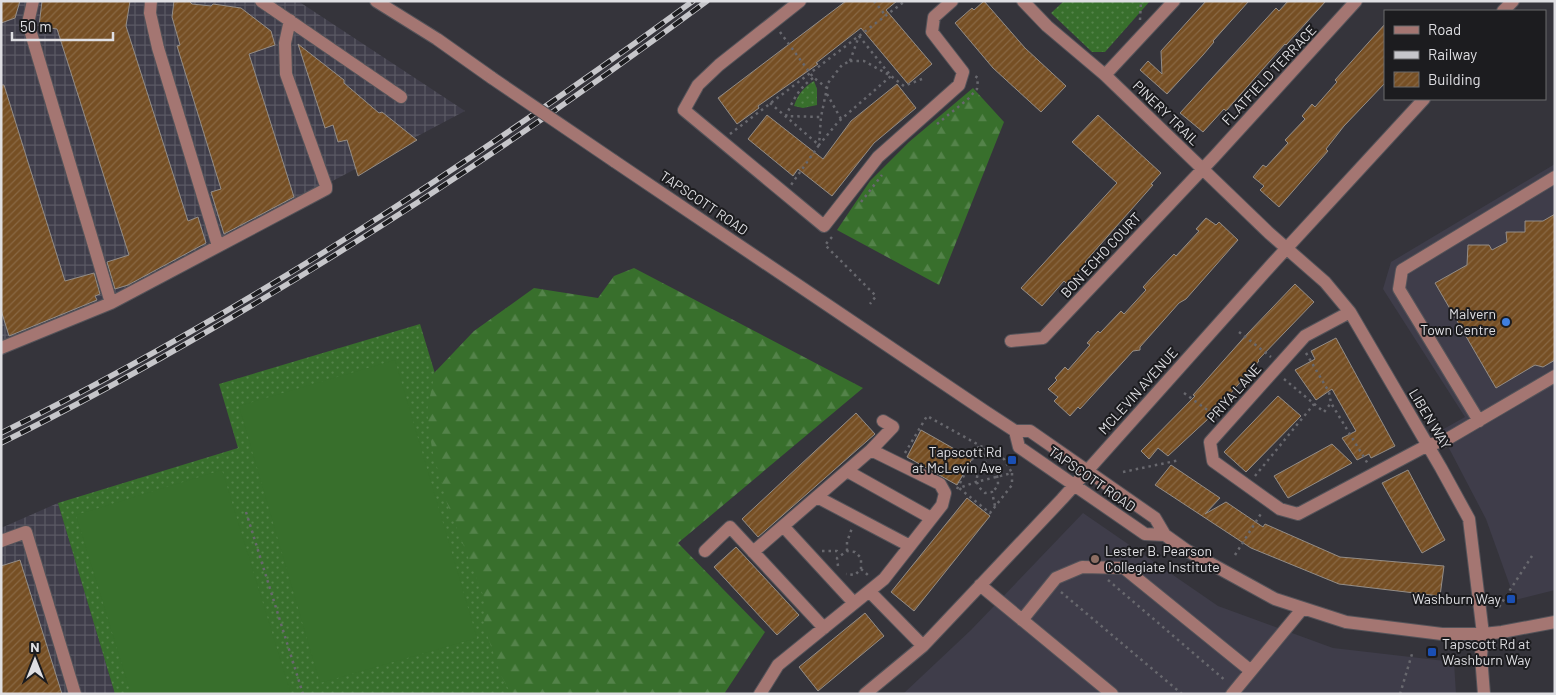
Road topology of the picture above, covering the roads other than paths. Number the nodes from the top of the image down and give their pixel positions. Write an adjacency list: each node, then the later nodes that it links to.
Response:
1 (33, 1): 20 (street)
2 (151, 1): 18 (street)
3 (261, 1): 12 (street)
4 (376, 1): 27 (street, TAPSCOTT ROAD, bridge)
5 (800, 1): 6 (street)
6 (952, 1)
7 (1023, 1): 13 (street, PINERY TRAIL)
8 (1174, 1): 13 (street)
9 (1356, 1): 16 (street, FLATFIELD TERRACE)
10 (1513, 1): 11 (street)
11 (1504, 10)
12 (290, 20): 14 (street); 18 (street)
13 (1106, 75): 16 (street, PINERY TRAIL)
14 (400, 97)
15 (1423, 100): 19 (street, MCLEVIN AVENUE)
16 (1202, 169): 19 (street, PINERY TRAIL); 22 (street, BON ECHO COURT)
17 (1555, 178): 26 (street)
18 (218, 246): 20 (street)
19 (1287, 249): 21 (street, LIBEN WAY); 30 (street, MCLEVIN AVENUE)
20 (111, 303): 23 (street)
21 (1350, 312): 28 (street, LIBEN WAY); 28 (street, PRIYA LANE)
22 (1011, 341)
23 (1, 348)
24 (1555, 376): 26 (street, PRIYA LANE)
25 (883, 421): 29 (street)
26 (1479, 421): 28 (street, PRIYA LANE)
27 (1015, 431): 30 (street, TAPSCOTT ROAD); 32 (street, TAPSCOTT ROAD)
28 (1428, 445): 48 (street, LIBEN WAY)
29 (871, 450): 31 (street); 34 (street)
30 (1088, 470): 32 (street, MCLEVIN AVENUE); 36 (street, TAPSCOTT ROAD)
31 (847, 471): 33 (street); 34 (street)
32 (1075, 484): 36 (street, TAPSCOTT ROAD); 41 (street, MCLEVIN AVENUE)
33 (817, 497): 35 (street); 38 (street)
34 (931, 518): 38 (street)
35 (783, 526): 40 (street); 43 (street)
36 (1165, 535): 44 (street, TAPSCOTT ROAD)
37 (1, 540): 52 (street)
38 (910, 546): 42 (street)
39 (705, 551): 40 (street)
40 (753, 552): 47 (street)
41 (980, 585): 45 (street); 49 (street, MCLEVIN AVENUE)
42 (869, 591): 43 (street); 49 (street)
43 (854, 603): 47 (street)
44 (1303, 608): 48 (street, TAPSCOTT ROAD); 50 (street)
45 (1022, 620): 50 (street); 55 (street)
46 (1555, 622): 48 (street, TAPSCOTT ROAD)
47 (824, 628): 53 (street)
48 (1483, 634): 56 (street)
49 (923, 646): 54 (street, MCLEVIN AVENUE)
50 (1251, 671): 51 (street)
51 (1227, 690)
52 (75, 694)
53 (760, 694)
54 (865, 694)
55 (1112, 694)
56 (1484, 694)

